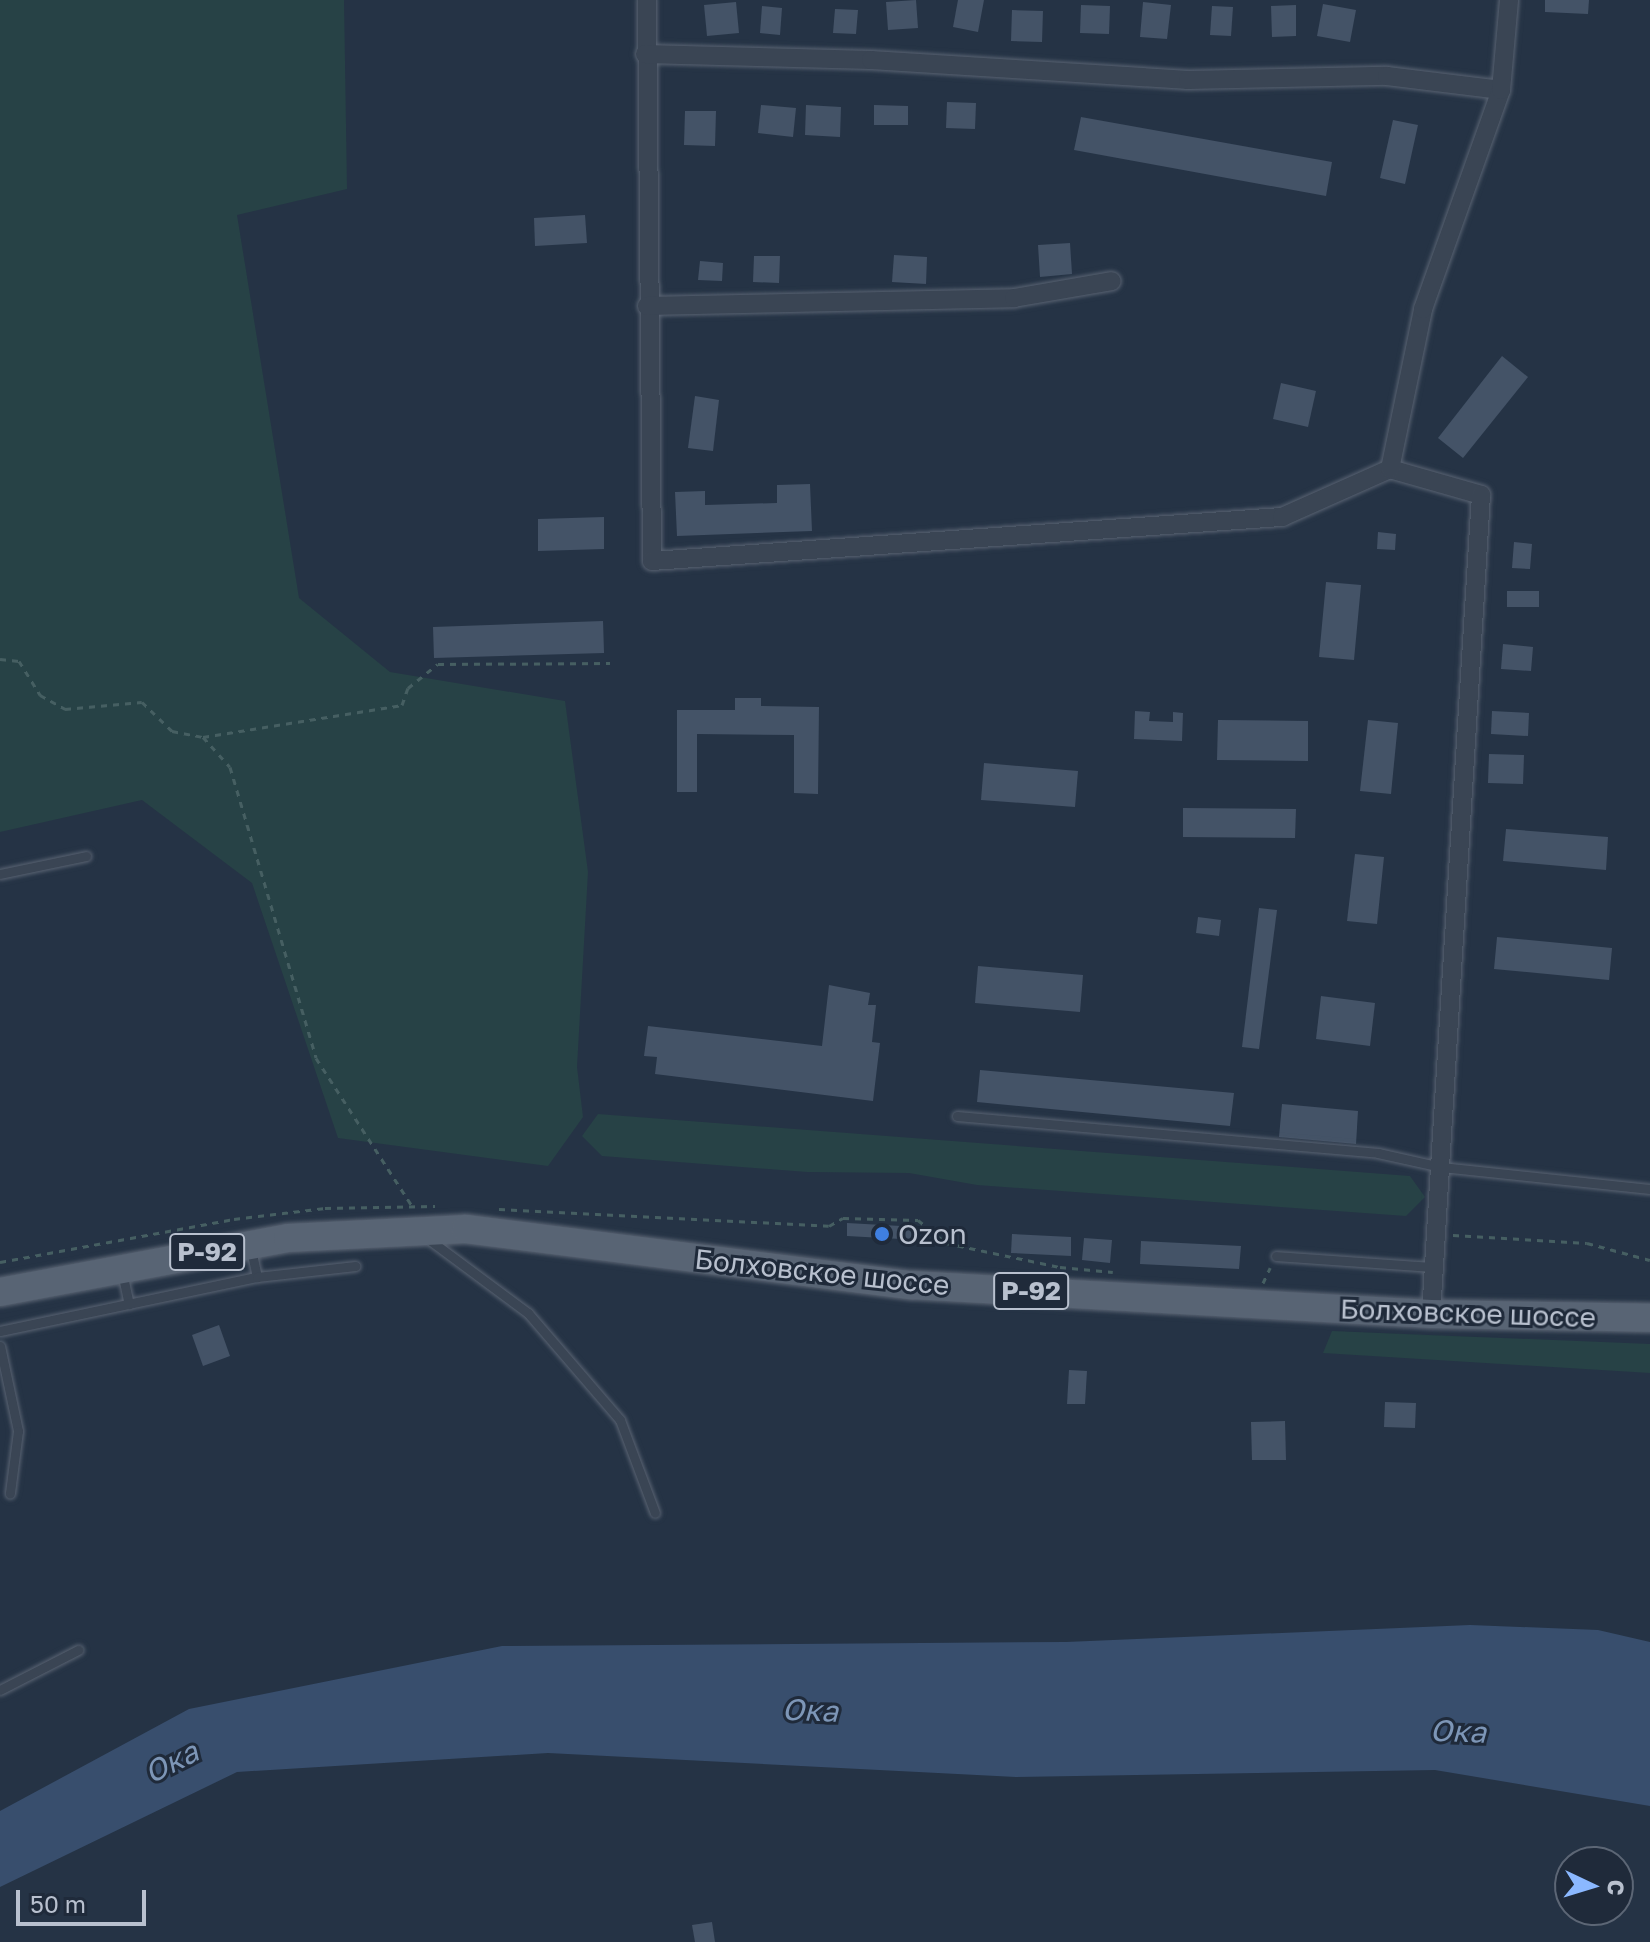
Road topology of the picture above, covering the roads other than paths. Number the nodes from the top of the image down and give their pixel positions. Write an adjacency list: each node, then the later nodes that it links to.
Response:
1 (647, 0): 3 (street)
2 (1509, 0): 4 (street)
3 (645, 54): 4 (street); 6 (street)
4 (1501, 90): 7 (street)
5 (1112, 281): 6 (street)
6 (647, 306): 7 (street)
7 (1390, 469): 11 (street)
8 (86, 856): 9 (lane)
9 (0, 874)
10 (957, 1116): 11 (lane)
11 (1441, 1167): 12 (lane); 17 (street)
12 (1650, 1189)
13 (414, 1217): 14 (main road, Болховское шоссе / Р-92); 22 (main road, Болховское шоссе / Р-92); 27 (lane)
14 (250, 1244): 18 (main road, Болховское шоссе / Р-92); 19 (lane)
15 (1276, 1256): 17 (lane)
16 (355, 1266): 19 (lane)
17 (1435, 1267): 22 (street)
18 (121, 1268): 20 (main road, Болховское шоссе / Р-92); 21 (lane)
19 (257, 1277): 21 (lane)
20 (0, 1292)
21 (129, 1304): 24 (lane)
22 (1431, 1314): 23 (main road, Болховское шоссе / Р-92)
23 (1650, 1318)
24 (0, 1331)
25 (0, 1346): 26 (lane)
26 (10, 1493)
27 (655, 1513)
28 (78, 1650): 29 (lane)
29 (0, 1690)

